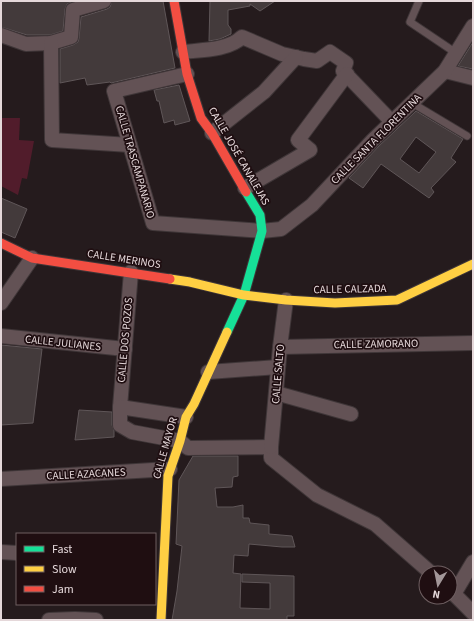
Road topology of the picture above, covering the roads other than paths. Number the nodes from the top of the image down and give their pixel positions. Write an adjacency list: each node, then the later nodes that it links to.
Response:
1 (104, 1): 6 (street)
2 (174, 1): 7 (street, CALLE JOSÉ CANALEJAS)
3 (419, 1): 8 (lane)
4 (473, 26): 8 (street, CALLE SANTA FLORENTINA)
5 (1, 35): 6 (street)
6 (51, 43): 18 (street)
7 (183, 52): 9 (street); 11 (street, CALLE JOSÉ CANALEJAS)
8 (456, 53): 10 (street, CALLE SANTA FLORENTINA)
9 (296, 57): 12 (street); 16 (street)
10 (445, 71): 13 (street); 14 (street, CALLE SANTA FLORENTINA)
11 (187, 74): 16 (street, CALLE JOSÉ CANALEJAS); 18 (street, CALLE TRASCAMPANARIO)
12 (347, 74): 15 (street); 19 (street)
13 (473, 78)
14 (412, 103): 15 (street, CALLE SANTA FLORENTINA); 17 (lane)
15 (392, 122): 20 (street, CALLE SANTA FLORENTINA)
16 (212, 133): 19 (street, CALLE JOSÉ CANALEJAS)
17 (468, 136)
18 (130, 145): 20 (street, CALLE TRASCAMPANARIO)
19 (245, 188): 20 (street, CALLE JOSÉ CANALEJAS)
20 (262, 231): 25 (street, CALLE JOSÉ CANALEJAS)
21 (1, 243): 22 (street, CALLE MERINOS)
22 (32, 258): 24 (street, CALLE MERINOS); 27 (street)
23 (473, 264): 26 (street, CALLE CALZADA)
24 (131, 272): 25 (street, CALLE MERINOS); 31 (street, CALLE DOS POZOS)
25 (244, 295): 26 (street, CALLE CALZADA); 33 (street, CALLE MAYOR)
26 (286, 300): 30 (street, CALLE SALTO)
27 (1, 303)
28 (1, 336): 31 (street, CALLE JULIANES)
29 (473, 343): 30 (street, CALLE ZAMORANO)
30 (280, 347): 32 (street, CALLE SALTO)
31 (125, 350): 35 (street, CALLE DOS POZOS)
32 (278, 367): 33 (street); 34 (street, CALLE SALTO)
33 (208, 372): 37 (street, CALLE MAYOR)
34 (276, 394): 36 (street); 39 (street, CALLE SALTO)
35 (120, 408): 37 (street); 38 (street, CALLE DOS POZOS)
36 (351, 414)
37 (186, 417): 38 (street, CALLE MAYOR)
38 (180, 441): 39 (street); 40 (street, CALLE MAYOR)
39 (271, 447): 46 (street)
40 (170, 469): 41 (street, CALLE AZACANES); 44 (street, CALLE MAYOR)
41 (1, 479)
42 (1, 552): 43 (street)
43 (16, 553)
44 (159, 561): 52 (street, CALLE MAYOR)
45 (473, 562): 47 (street)
46 (421, 565)
47 (458, 583)
48 (458, 598): 49 (street)
49 (473, 613)
50 (49, 620): 51 (street)
51 (96, 620)
52 (161, 620)

